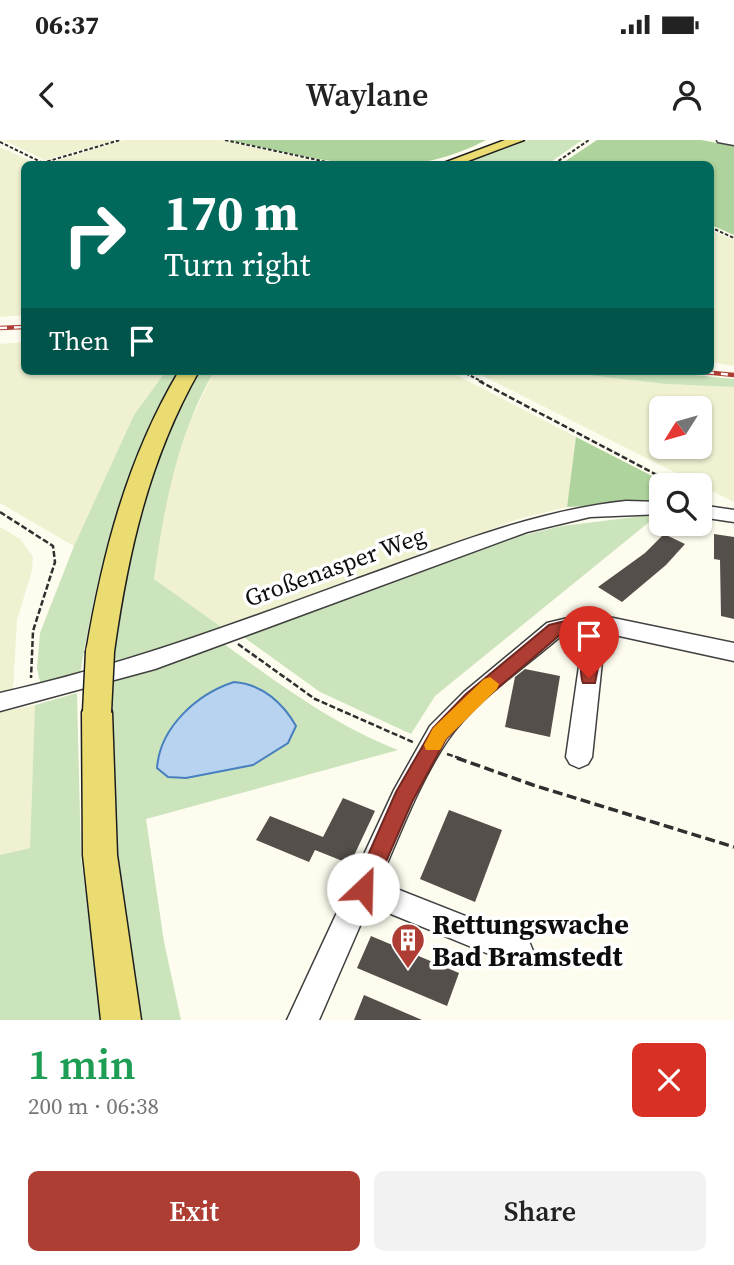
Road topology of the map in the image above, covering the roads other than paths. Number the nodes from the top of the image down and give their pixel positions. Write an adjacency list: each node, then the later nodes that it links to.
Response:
1 (518, 140): 4 (main road)
2 (722, 140): 3 (street)
3 (734, 142)
4 (457, 161)
5 (187, 375): 15 (main road, bridge)
6 (649, 509): 11 (street, Großenasper Weg)
7 (712, 513): 8 (street)
8 (734, 516)
9 (589, 621): 10 (street); 12 (street); 13 (street)
10 (734, 652)
11 (0, 702)
12 (579, 757)
13 (363, 889): 14 (street); 16 (street)
14 (519, 951)
15 (121, 1020)
16 (303, 1020)

